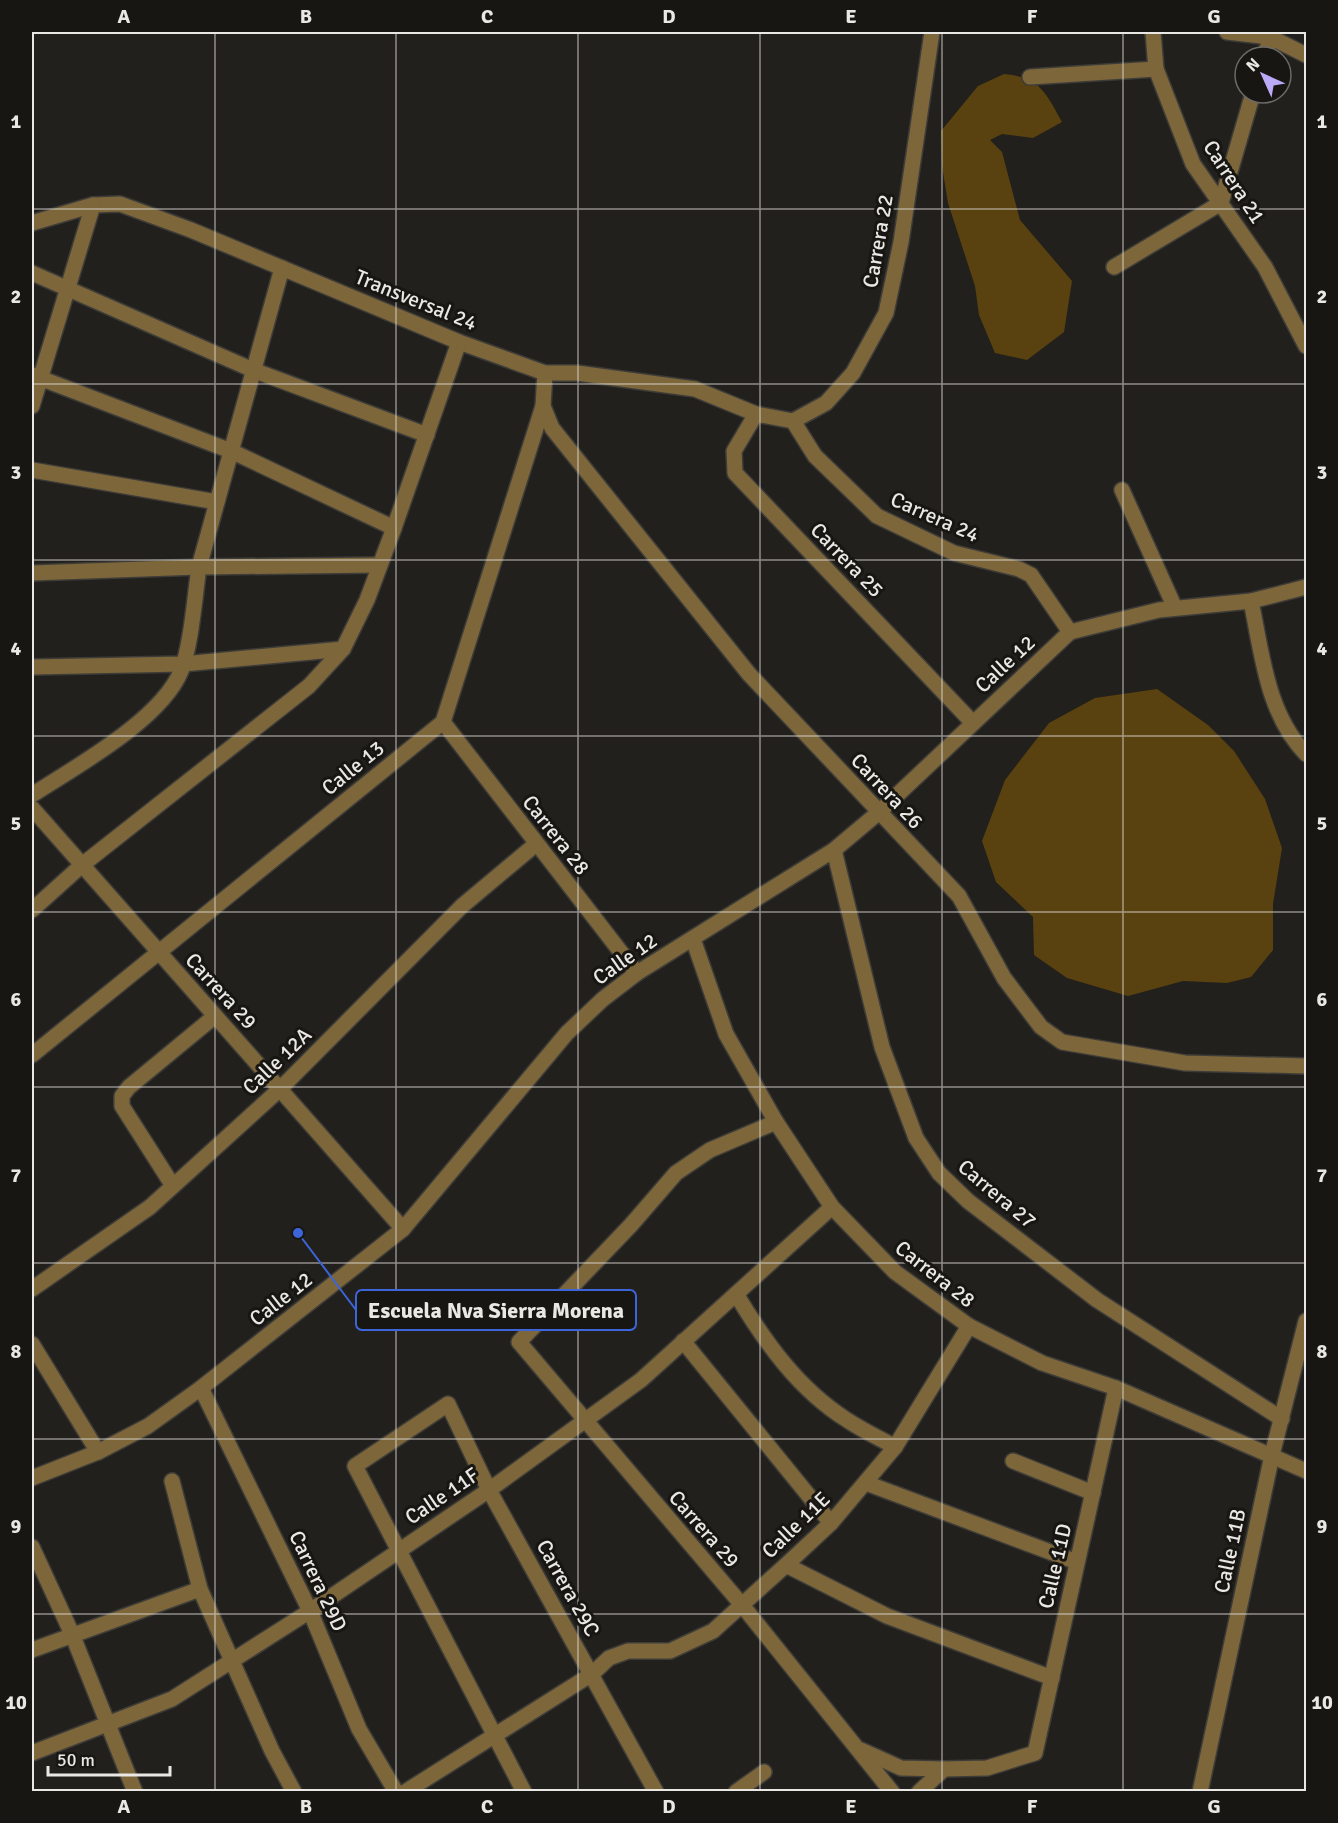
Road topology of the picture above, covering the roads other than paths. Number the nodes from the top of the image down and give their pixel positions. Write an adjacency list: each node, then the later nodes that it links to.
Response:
1 (932, 32): 24 (street, Carrera 22)
2 (1153, 32): 6 (street, Carrera 21)
3 (1227, 32): 4 (street)
4 (1271, 34): 5 (street)
5 (1288, 45)
6 (1156, 69): 7 (street); 9 (street, Carrera 21)
7 (1030, 77)
8 (1250, 105): 9 (street)
9 (1221, 203): 12 (street); 17 (street, Carrera 21)
10 (93, 205): 11 (street, Transversal 24); 13 (street, Transversal 24); 15 (street)
11 (32, 223)
12 (1114, 267)
13 (282, 268): 16 (street, Transversal 24); 18 (street)
14 (32, 273): 15 (street)
15 (69, 289): 18 (street); 20 (street)
16 (459, 342): 19 (street, Transversal 24); 25 (street)
17 (1306, 346)
18 (254, 370): 25 (street); 26 (street)
19 (544, 373): 22 (street, Carrera 26); 23 (street, Transversal 24)
20 (36, 376): 21 (street); 26 (street)
21 (32, 406)
22 (543, 406): 41 (street); 46 (street, Carrera 26)
23 (756, 414): 24 (street, Transversal 24); 42 (street, Carrera 25)
24 (793, 421): 37 (street, Carrera 24)
25 (427, 435): 30 (street)
26 (231, 451): 29 (street); 30 (street)
27 (32, 470): 29 (street)
28 (1122, 490): 36 (street)
29 (217, 502): 32 (street)
30 (394, 528): 31 (street)
31 (380, 565): 32 (street); 38 (street)
32 (199, 567): 33 (street); 39 (street)
33 (32, 573)
34 (1306, 587): 35 (street)
35 (1251, 601): 36 (street); 43 (street)
36 (1175, 608): 37 (street)
37 (1070, 632): 42 (street, Calle 12)
38 (343, 649): 39 (street); 49 (street)
39 (183, 664): 40 (street); 44 (street)
40 (32, 667)
41 (443, 722): 47 (street, Carrera 28); 52 (street, Calle 13)
42 (973, 723): 46 (street, Calle 12)
43 (1306, 754)
44 (32, 795)
45 (32, 808): 49 (street, Carrera 29)
46 (878, 813): 48 (street, Calle 12); 56 (street, Carrera 26)
47 (536, 844): 53 (street, Carrera 28); 57 (street, Calle 12A)
48 (834, 850): 51 (street, Calle 12); 70 (street, Carrera 27)
49 (82, 865): 50 (street); 52 (street, Carrera 29)
50 (32, 910)
51 (693, 939): 53 (street, Calle 12); 58 (street, Carrera 28)
52 (158, 951): 54 (street, Carrera 29); 55 (street, Calle 13)
53 (638, 972): 61 (street, Calle 12)
54 (215, 1016): 57 (street, Carrera 29); 59 (street)
55 (32, 1055)
56 (1306, 1066)
57 (280, 1089): 59 (street, Calle 12A); 61 (street, Carrera 29)
58 (776, 1122): 60 (street, Carrera 28); 71 (street, Carrera 29)
59 (173, 1186): 62 (street, Calle 12A)
60 (832, 1206): 63 (street, Calle 11F); 65 (street, Carrera 28)
61 (404, 1229): 68 (street, Calle 12)
62 (32, 1289)
63 (736, 1294): 66 (street, Calle 11F); 72 (street)
64 (1306, 1321): 70 (street, Calle 11B)
65 (969, 1326): 69 (street, Carrera 28); 72 (street, Calle 11E)
66 (683, 1341): 71 (street, Calle 11F); 82 (street)
67 (32, 1344): 73 (street)
68 (201, 1388): 73 (street, Calle 12); 89 (street, Carrera 29D)
69 (1116, 1388): 74 (street, Carrera 28); 81 (street, Calle 11D)
70 (1282, 1419): 74 (street, Calle 11B)
71 (583, 1420): 80 (street, Calle 11F); 88 (street, Carrera 29)
72 (895, 1447): 79 (street, Calle 11E)
73 (98, 1452): 77 (street, Calle 12)
74 (1272, 1455): 76 (street, Carrera 28); 111 (street, Calle 11B)
75 (1013, 1461): 81 (street)
76 (1306, 1471)
77 (32, 1478)
78 (172, 1481): 87 (street)
79 (866, 1483): 82 (street, Calle 11E); 85 (street)
80 (489, 1490): 84 (street, Calle 11F); 84 (street, Carrera 29C); 93 (street, Carrera 29C)
81 (1093, 1493): 85 (street, Calle 11D)
82 (831, 1523): 86 (street, Calle 11E)
83 (32, 1547): 90 (street)
84 (399, 1551): 89 (street, Calle 11F); 96 (street)
85 (1077, 1562): 94 (street, Calle 11D)
86 (786, 1565): 88 (street, Calle 11E); 94 (street)
87 (200, 1589): 90 (street); 92 (street)
88 (742, 1605): 93 (street, Calle 11E); 97 (street, Carrera 29)
89 (310, 1611): 92 (street, Calle 11F); 104 (street, Carrera 29D)
90 (72, 1634): 91 (street); 95 (street)
91 (32, 1650)
92 (231, 1661): 95 (street, Calle 11F); 103 (street)
93 (592, 1674): 96 (street, Calle 11E); 107 (street, Carrera 29C)
94 (1052, 1678): 99 (street, Calle 11D)
95 (109, 1725): 98 (street, Calle 11F); 102 (street)
96 (495, 1737): 105 (street, Calle 11E); 106 (street)
97 (853, 1745): 100 (street, Carrera 29); 109 (street, Carrera 29)
98 (32, 1753)
99 (1035, 1753): 100 (street, Carrera 29)
100 (944, 1769): 110 (street)
101 (764, 1772): 108 (street)
102 (135, 1791)
103 (294, 1791)
104 (396, 1791)
105 (405, 1791)
106 (524, 1791)
107 (656, 1791)
108 (736, 1791)
109 (892, 1791)
110 (919, 1791)
111 (1200, 1791)

